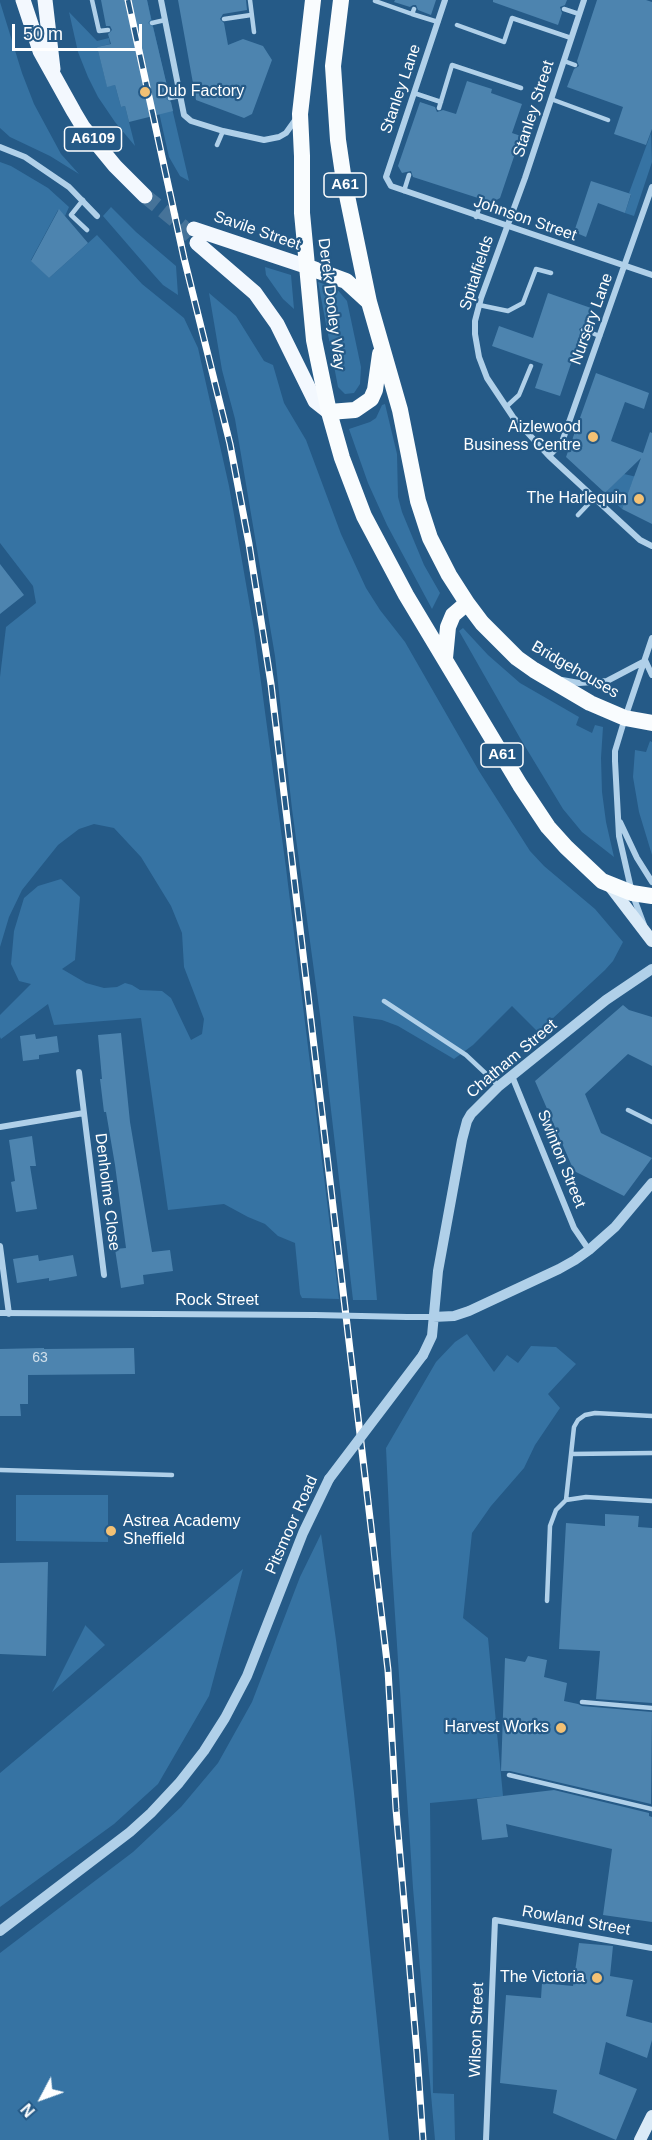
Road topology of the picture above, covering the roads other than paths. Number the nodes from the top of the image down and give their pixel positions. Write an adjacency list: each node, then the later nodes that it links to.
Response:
1 (23, 0): 24 (main road, A6109)
2 (45, 0): 24 (main road, A6109)
3 (92, 0): 19 (lane)
4 (161, 0): 15 (street)
5 (250, 0): 13 (lane)
6 (313, 0): 30 (highway, Derek Dooley Way / A61)
7 (341, 0): 50 (highway, Derek Dooley Way / A61)
8 (445, 0): 16 (street, Stanley Lane)
9 (584, 0): 12 (street, Stanley Street)
10 (375, 1): 16 (lane)
11 (564, 9): 12 (lane)
12 (579, 14): 21 (street, Stanley Street)
13 (251, 15): 14 (lane); 20 (lane)
14 (224, 19)
15 (165, 20): 17 (lane); 27 (street)
16 (438, 22): 26 (street, Stanley Lane)
17 (152, 23)
18 (458, 25): 21 (lane)
19 (108, 30)
20 (254, 32)
21 (571, 38): 22 (street, Stanley Street)
22 (564, 61): 23 (lane); 29 (street, Stanley Street)
23 (575, 65)
24 (54, 73): 39 (main road, A6109)
25 (521, 88): 26 (lane)
26 (414, 93): 36 (street, Stanley Lane)
27 (180, 96): 28 (lane); 32 (street)
28 (170, 98)
29 (551, 99): 31 (lane); 44 (street, Stanley Street)
30 (300, 114): 32 (street); 47 (highway, Derek Dooley Way / A61)
31 (608, 120)
32 (223, 131): 33 (lane)
33 (217, 145)
34 (0, 147): 40 (street)
35 (409, 175): 38 (lane)
36 (391, 186): 38 (street, Johnson Street)
37 (652, 186): 46 (street, Nursery Lane)
38 (404, 191): 43 (street, Johnson Street)
39 (146, 196)
40 (83, 200): 42 (street); 45 (lane)
41 (482, 200): 43 (lane)
42 (97, 216)
43 (476, 217): 44 (street, Johnson Street)
44 (507, 226): 46 (street, Johnson Street); 51 (street, Spitalfields)
45 (87, 230)
46 (625, 266): 49 (street, Johnson Street); 53 (street, Nursery Lane)
47 (308, 267): 50 (highway); 57 (highway, Derek Dooley Way / A61); 57 (main road, Savile Street)
48 (551, 273): 51 (lane)
49 (652, 276)
50 (369, 302): 54 (highway, Derek Dooley Way / A61)
51 (479, 305): 56 (street, Spitalfields)
52 (583, 330): 53 (lane)
53 (600, 336): 58 (street, Nursery Lane)
54 (381, 347): 57 (highway); 66 (highway, Derek Dooley Way / A61)
55 (531, 366): 56 (lane)
56 (506, 408): 62 (street, Spitalfields)
57 (329, 412): 68 (highway, Derek Dooley Way / A61)
58 (567, 429): 59 (lane); 60 (street, Nursery Lane)
59 (574, 432)
60 (562, 441): 61 (lane); 62 (street, Nursery Lane)
61 (569, 446)
62 (549, 456): 63 (street, Spitalfields)
63 (594, 498): 64 (lane); 65 (street, Spitalfields)
64 (578, 515)
65 (652, 546)
66 (466, 603): 68 (highway); 70 (highway, Bridgehouses / A61)
67 (652, 638): 69 (street)
68 (445, 658): 76 (highway, A61)
69 (645, 660): 70 (street); 71 (street); 72 (street)
70 (534, 670): 72 (highway, Bridgehouses / A61)
71 (652, 675)
72 (625, 718): 73 (highway, Bridgehouses / A61); 74 (street)
73 (652, 723)
74 (619, 819): 75 (street); 77 (street)
75 (652, 882)
76 (610, 886): 77 (highway, A61); 79 (main road)
77 (632, 893): 78 (highway, A61); 79 (street)
78 (652, 896)
79 (650, 937)
80 (652, 969): 83 (street, Chatham Street)
81 (384, 1001): 84 (lane)
82 (79, 1072): 86 (street, Denholme Close)
83 (512, 1076): 84 (street, Chatham Street); 91 (street, Swinton Street)
84 (500, 1086): 95 (street, Chatham Street)
85 (627, 1110): 87 (lane)
86 (84, 1113): 88 (street, Denholme Close); 92 (street, Denholme Close)
87 (652, 1122)
88 (0, 1127)
89 (652, 1184): 91 (street)
90 (0, 1246): 94 (street)
91 (589, 1250): 95 (street)
92 (104, 1275)
93 (0, 1313): 94 (street, Rock Street)
94 (9, 1314): 95 (street, Rock Street, bridge)
95 (433, 1317): 109 (street, Pitsmoor Road, bridge)
96 (652, 1416): 98 (lane)
97 (652, 1453): 98 (lane)
98 (571, 1454): 101 (lane)
99 (0, 1470): 100 (lane)
100 (172, 1475)
101 (566, 1500): 102 (lane); 103 (lane)
102 (652, 1501)
103 (547, 1601)
104 (582, 1702): 105 (lane)
105 (652, 1708)
106 (509, 1775): 107 (lane)
107 (652, 1809)
108 (495, 1920): 110 (street, Rowland Street); 112 (street, Wilson Street)
109 (0, 1931)
110 (652, 1948)
111 (652, 2116): 113 (main road)
112 (486, 2140)
113 (640, 2140)

